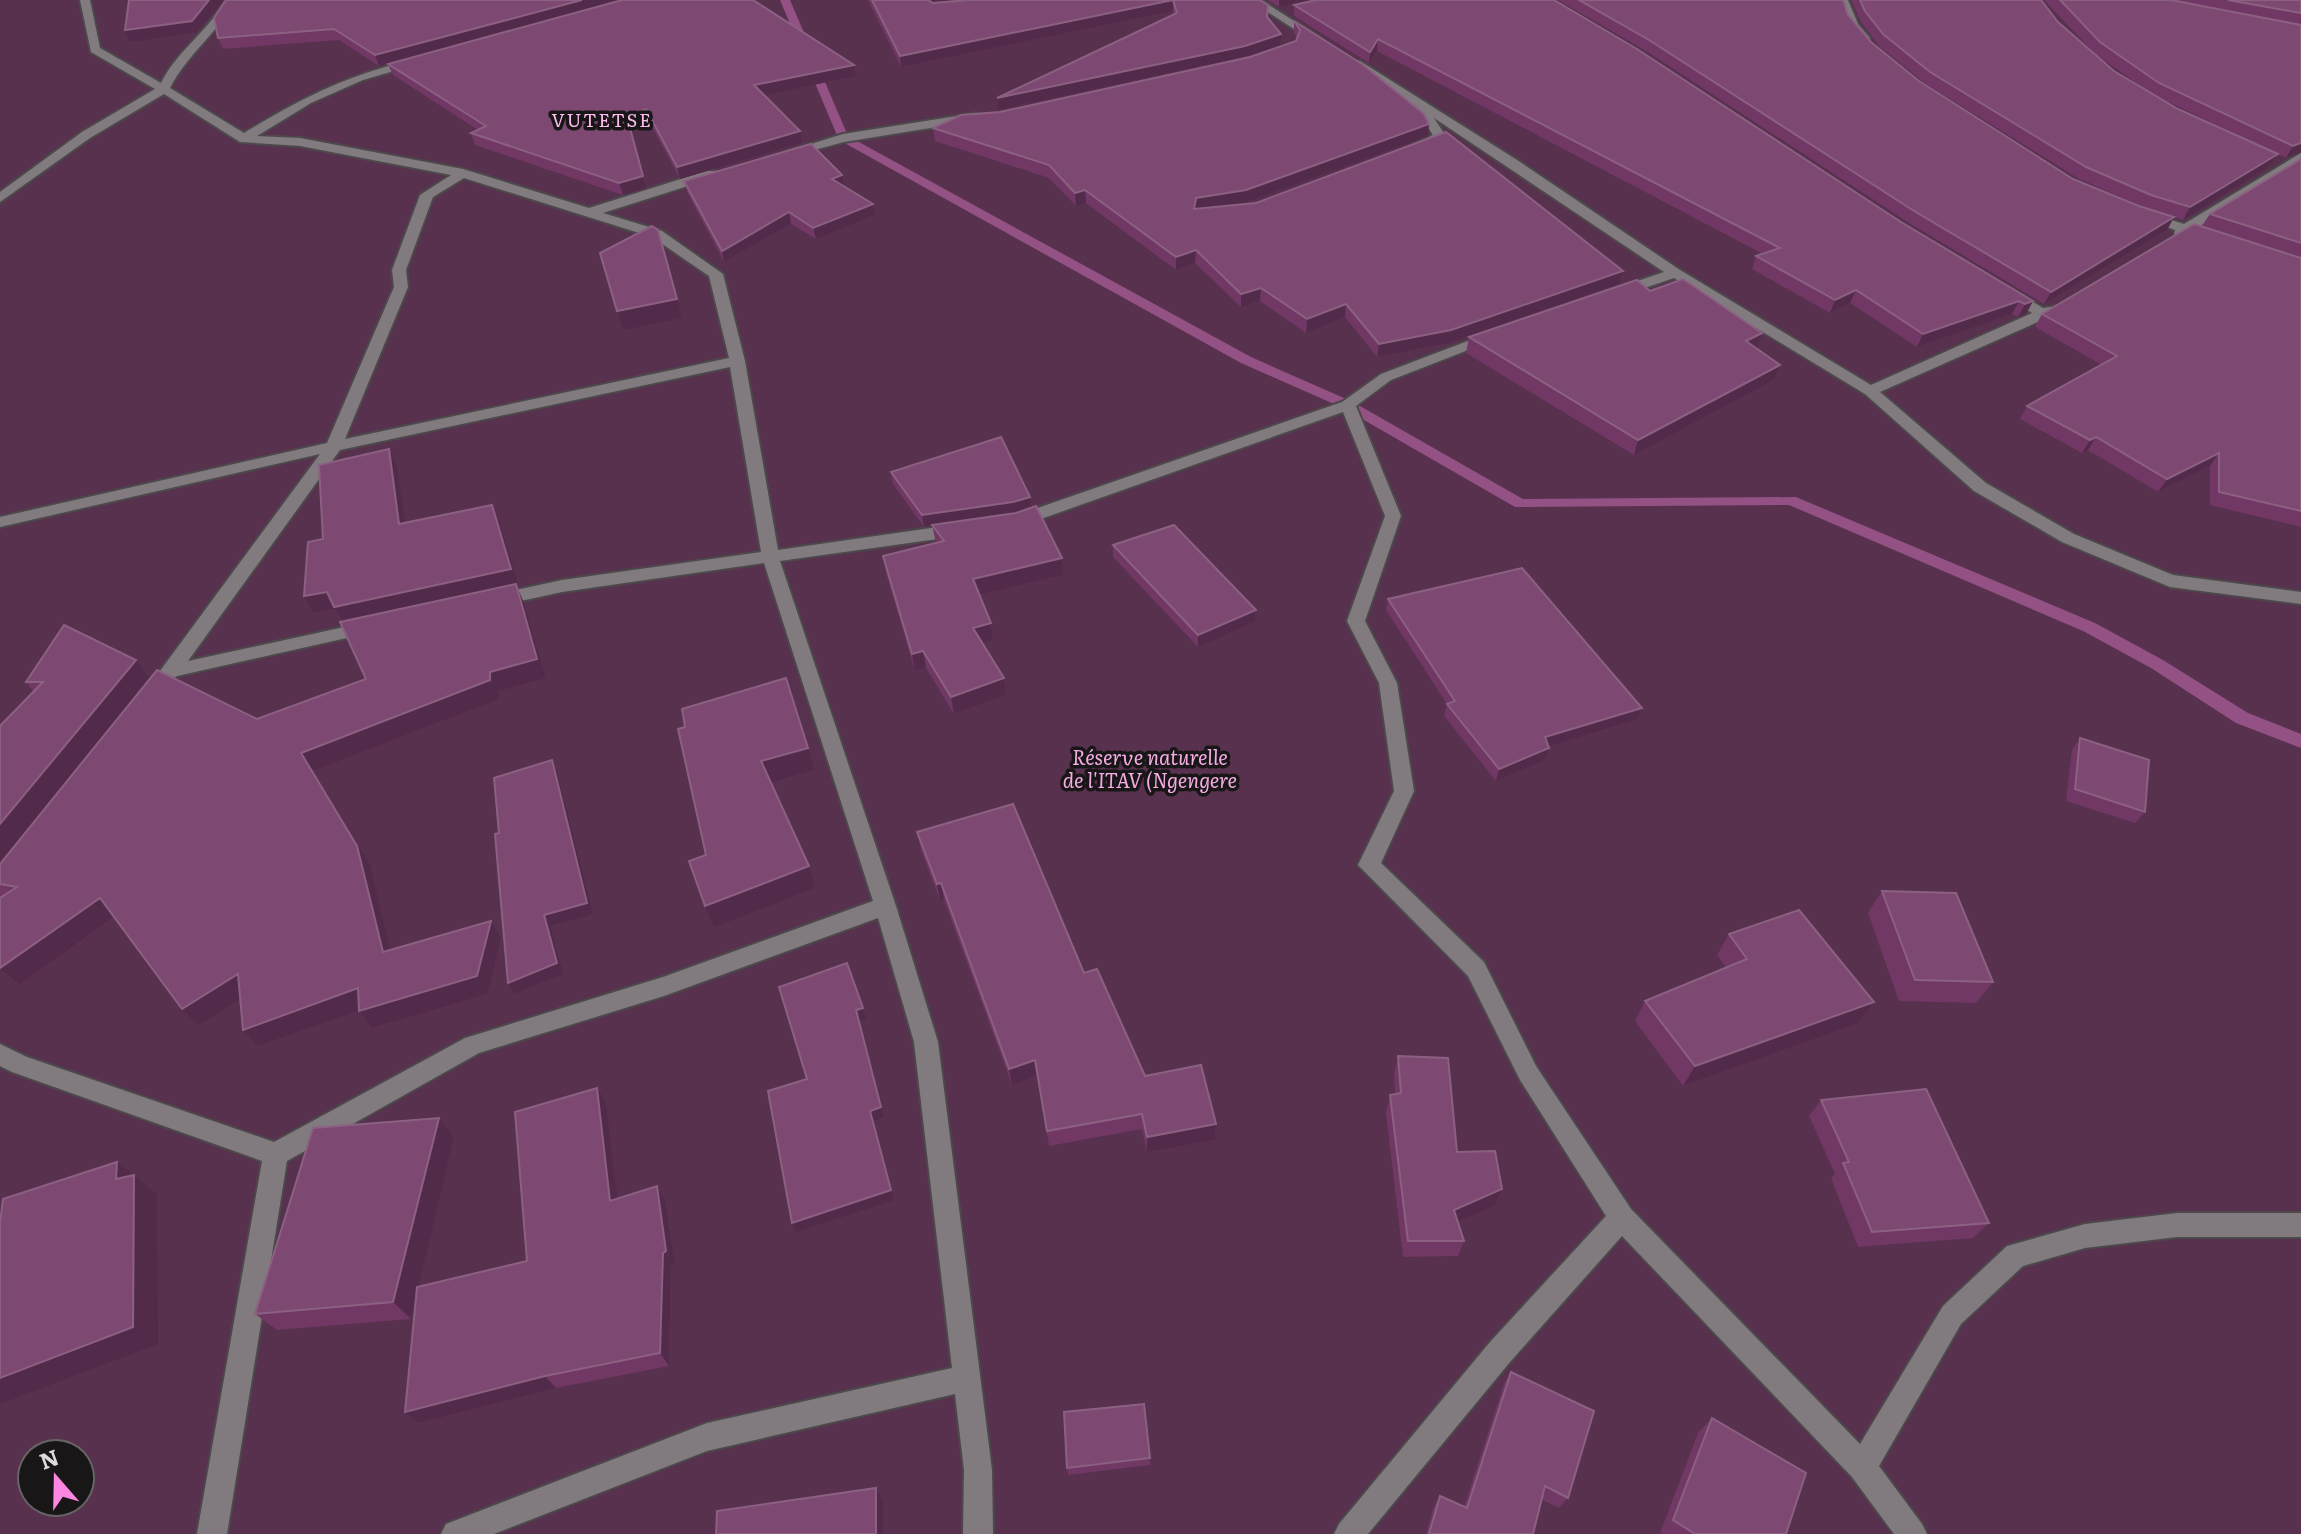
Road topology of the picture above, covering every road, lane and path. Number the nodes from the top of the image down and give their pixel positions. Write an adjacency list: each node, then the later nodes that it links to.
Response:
1 (85, 0): 12 (street)
2 (231, 0): 12 (street)
3 (1254, 0): 6 (street)
4 (1843, 0): 9 (street)
5 (1290, 11): 6 (street)
6 (1275, 14): 7 (street); 8 (street)
7 (1283, 34)
8 (1326, 45)
9 (1873, 50)
10 (1339, 53): 13 (street)
11 (433, 57): 15 (street)
12 (164, 89): 15 (street); 21 (street)
13 (1417, 101): 16 (street); 27 (street)
14 (987, 117): 18 (street)
15 (244, 139): 20 (street)
16 (1400, 154)
17 (2301, 157): 24 (street)
18 (769, 158)
19 (725, 170): 22 (street)
20 (463, 173): 22 (street); 36 (street)
21 (0, 198)
22 (591, 212): 33 (street)
23 (2138, 213): 24 (street)
24 (2186, 229): 25 (street); 26 (street)
25 (2226, 242)
26 (2160, 244)
27 (1675, 273): 29 (street); 34 (street)
28 (1992, 283): 31 (street)
29 (1603, 298)
30 (2069, 299): 31 (street)
31 (2044, 314): 34 (street)
32 (1503, 332): 35 (street)
33 (737, 361): 36 (street); 40 (street)
34 (1870, 391): 41 (street)
35 (1348, 405): 38 (street); 49 (street)
36 (334, 446): 37 (street); 44 (street)
37 (0, 522)
38 (1002, 524)
39 (971, 529): 40 (street)
40 (771, 559): 42 (street); 46 (street)
41 (2301, 598)
42 (468, 606)
43 (390, 623): 44 (street)
44 (171, 671): 45 (street)
45 (152, 694)
46 (885, 906): 48 (street); 51 (street)
47 (0, 1054): 48 (street)
48 (276, 1154): 53 (street)
49 (1622, 1218): 52 (street); 56 (street)
50 (2301, 1225): 52 (street)
51 (967, 1378): 54 (street); 55 (street)
52 (1862, 1467): 57 (street)
53 (212, 1534)
54 (456, 1534)
55 (978, 1534)
56 (1349, 1534)
57 (1912, 1534)

